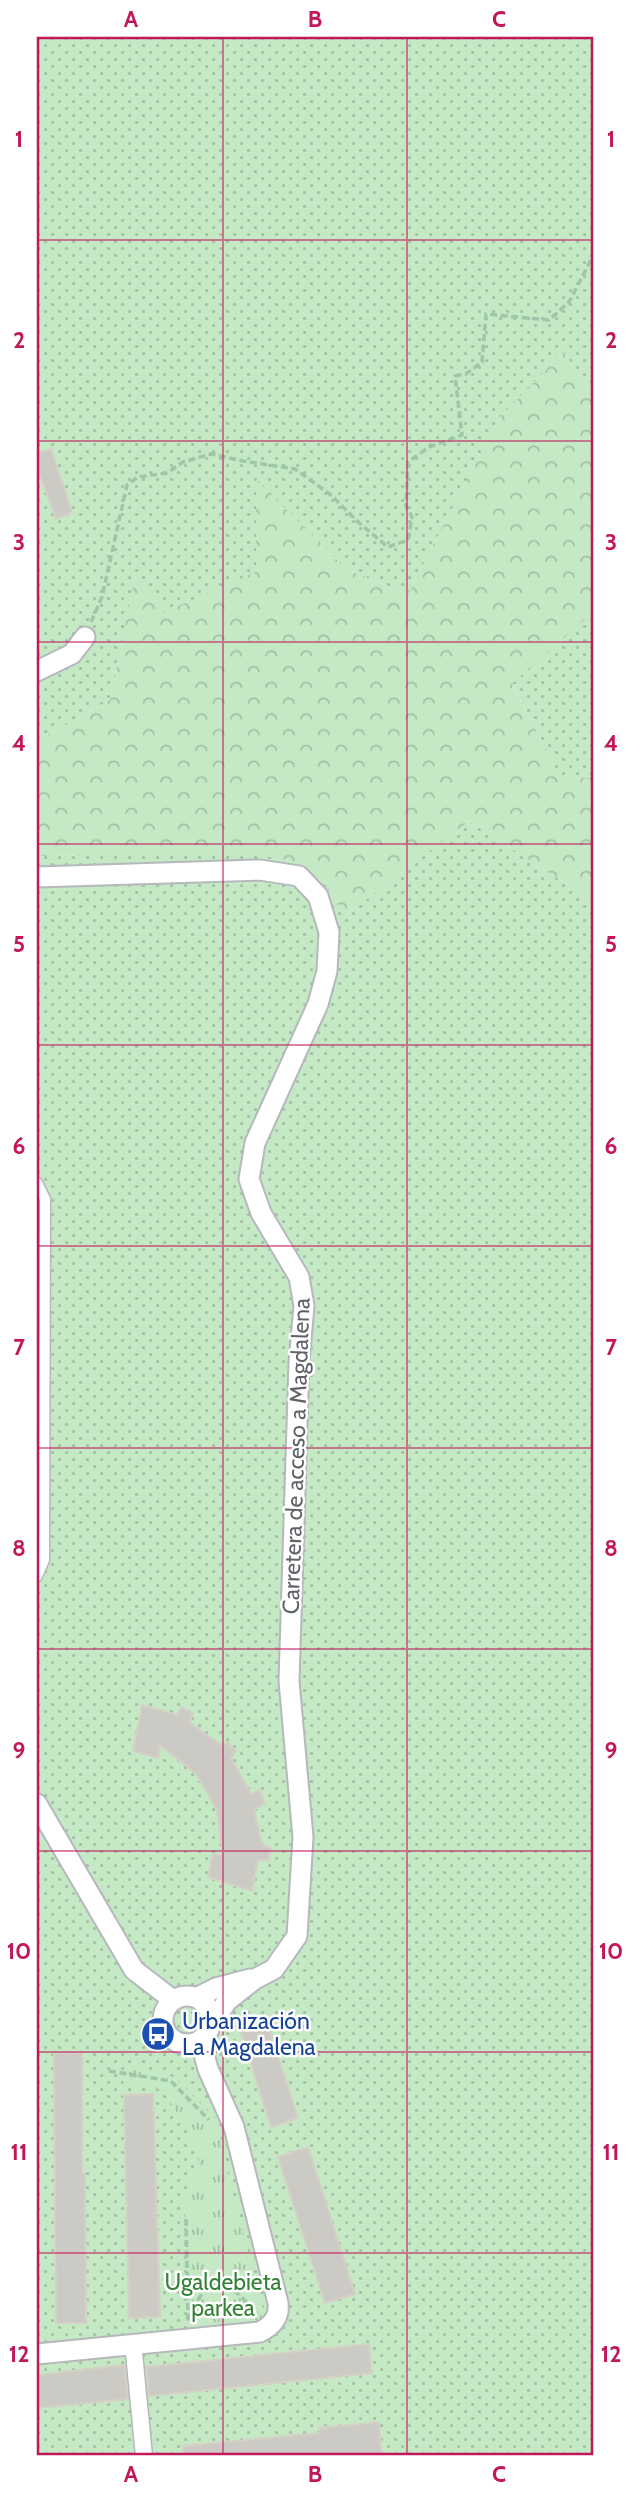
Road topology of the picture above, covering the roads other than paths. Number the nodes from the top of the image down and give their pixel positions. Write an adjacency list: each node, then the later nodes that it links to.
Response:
1 (85, 637): 2 (street)
2 (37, 671)
3 (37, 877): 7 (street, Carretera de acceso a Magdalena)
4 (37, 1183): 5 (lane)
5 (37, 1576)
6 (37, 1804): 9 (street)
7 (254, 1979): 8 (street, Carretera de acceso a Magdalena); 10 (street, Carretera de acceso a Magdalena)
8 (196, 1998): 9 (street); 10 (street)
9 (173, 2000): 10 (street)
10 (204, 2034): 12 (street)
11 (134, 2353): 13 (street)
12 (37, 2354)
13 (144, 2456)

